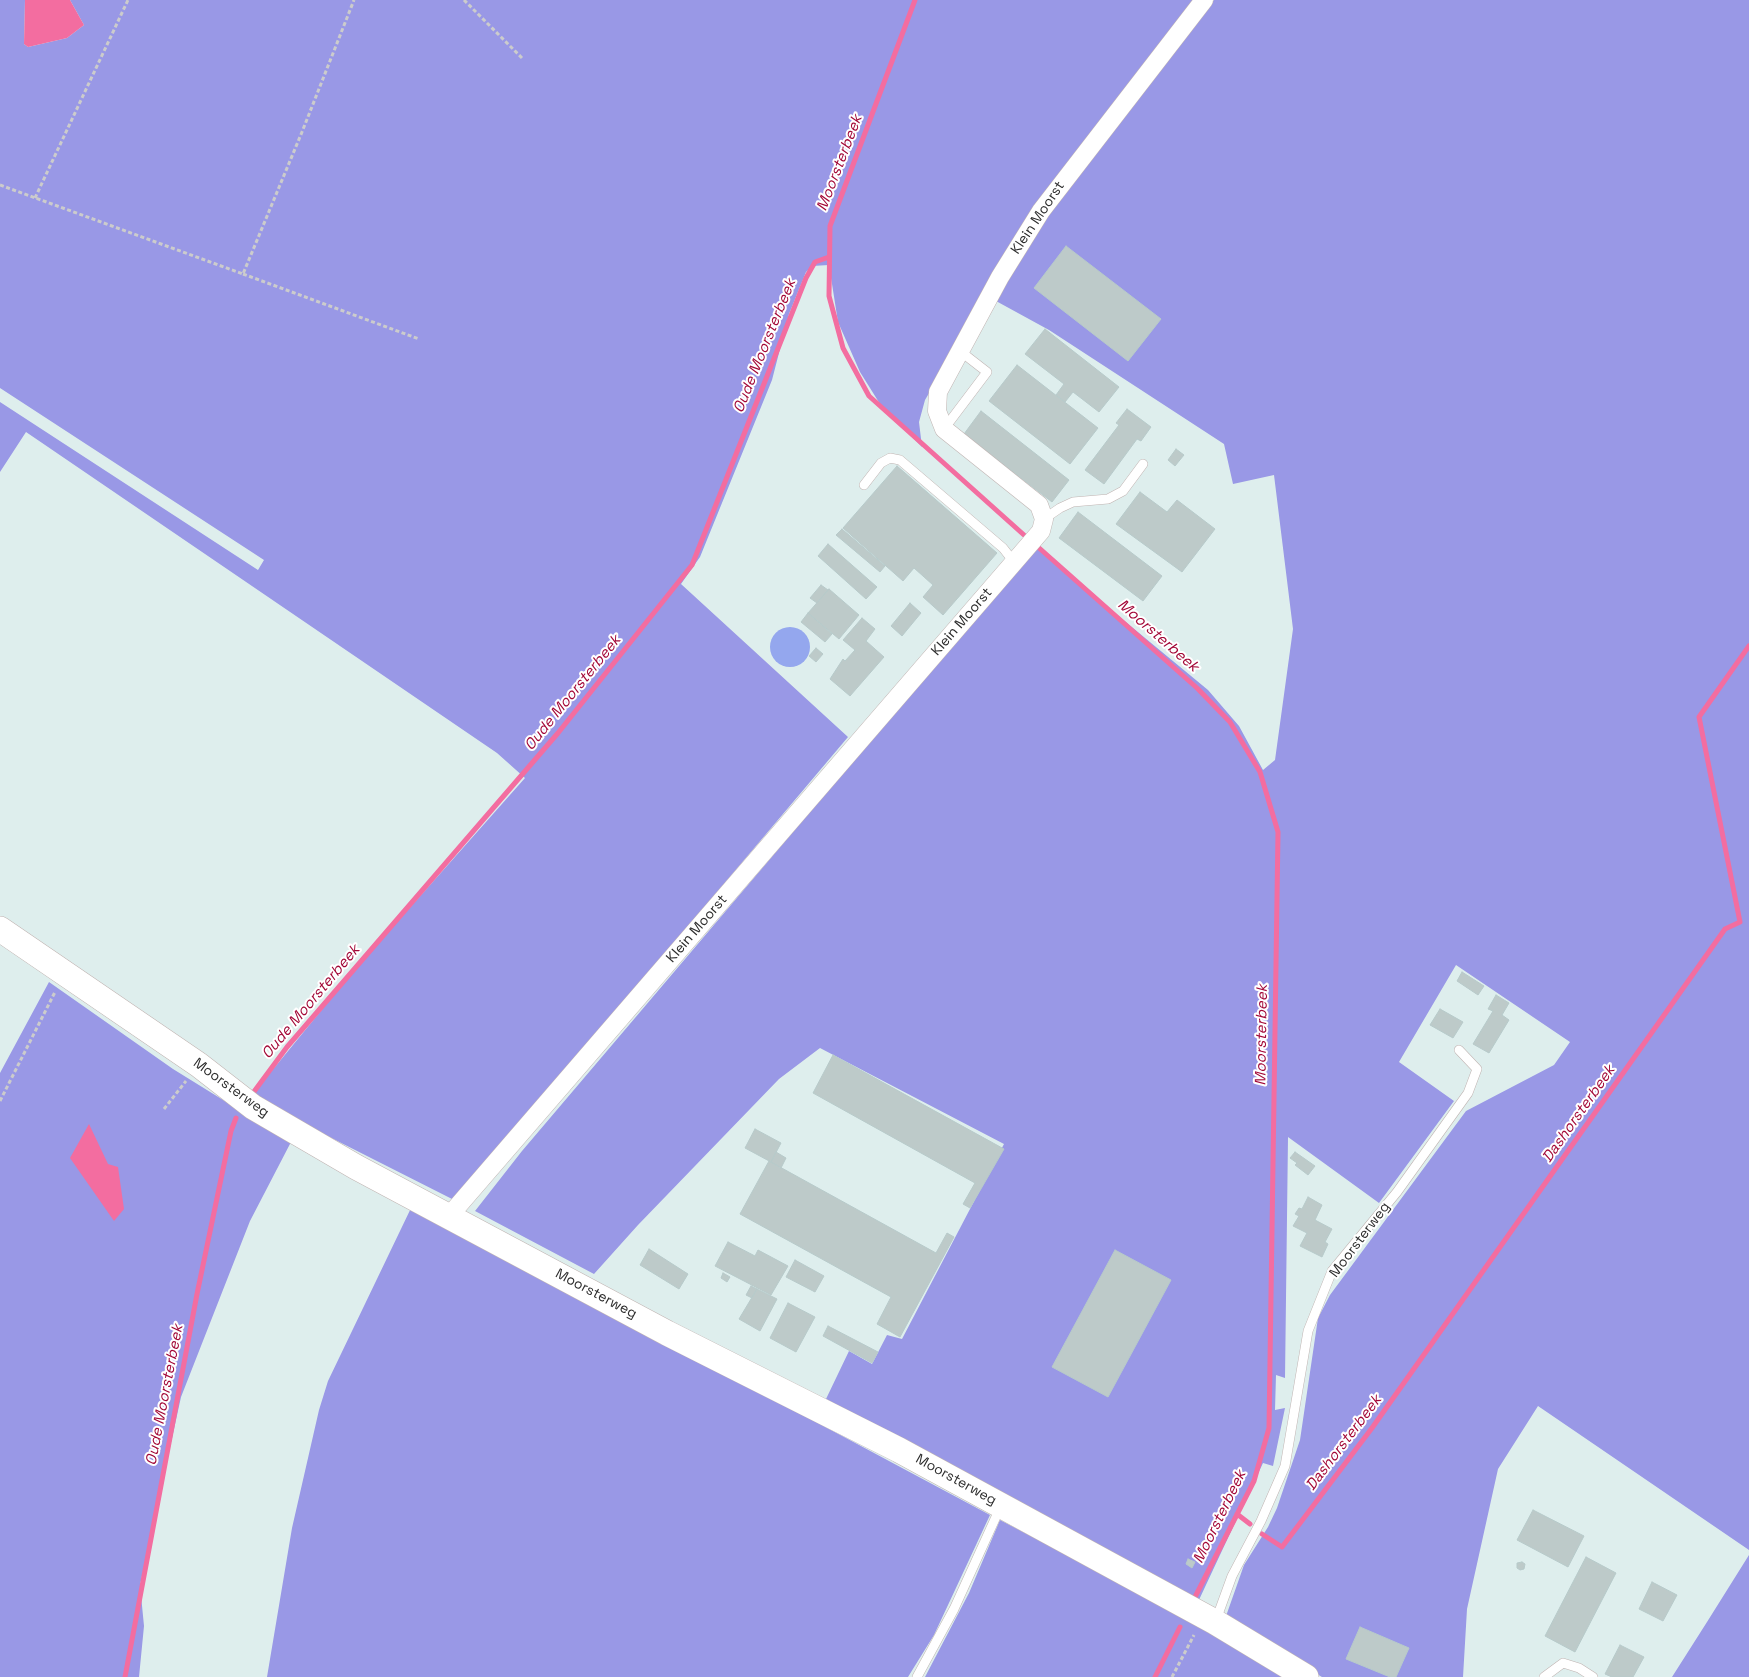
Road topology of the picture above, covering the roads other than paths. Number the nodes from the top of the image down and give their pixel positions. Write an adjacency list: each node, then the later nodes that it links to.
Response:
1 (1204, 0): 2 (street, Klein Moorst)
2 (960, 351): 3 (street, Klein Moorst); 3 (lane)
3 (944, 429): 6 (street)
4 (1143, 464): 6 (lane)
5 (864, 485): 7 (lane)
6 (1044, 519): 7 (street, Klein Moorst)
7 (1014, 562): 10 (street, Klein Moorst)
8 (0, 929): 10 (street, Moorsterweg)
9 (1459, 1050): 12 (lane, Moorsterweg)
10 (450, 1216): 11 (street, Moorsterweg)
11 (1001, 1505): 12 (street, Moorsterweg); 13 (lane)
12 (1209, 1619): 14 (street, Moorsterweg)
13 (917, 1677)
14 (1306, 1677)
15 (1544, 1677): 16 (lane)
16 (1593, 1677)

